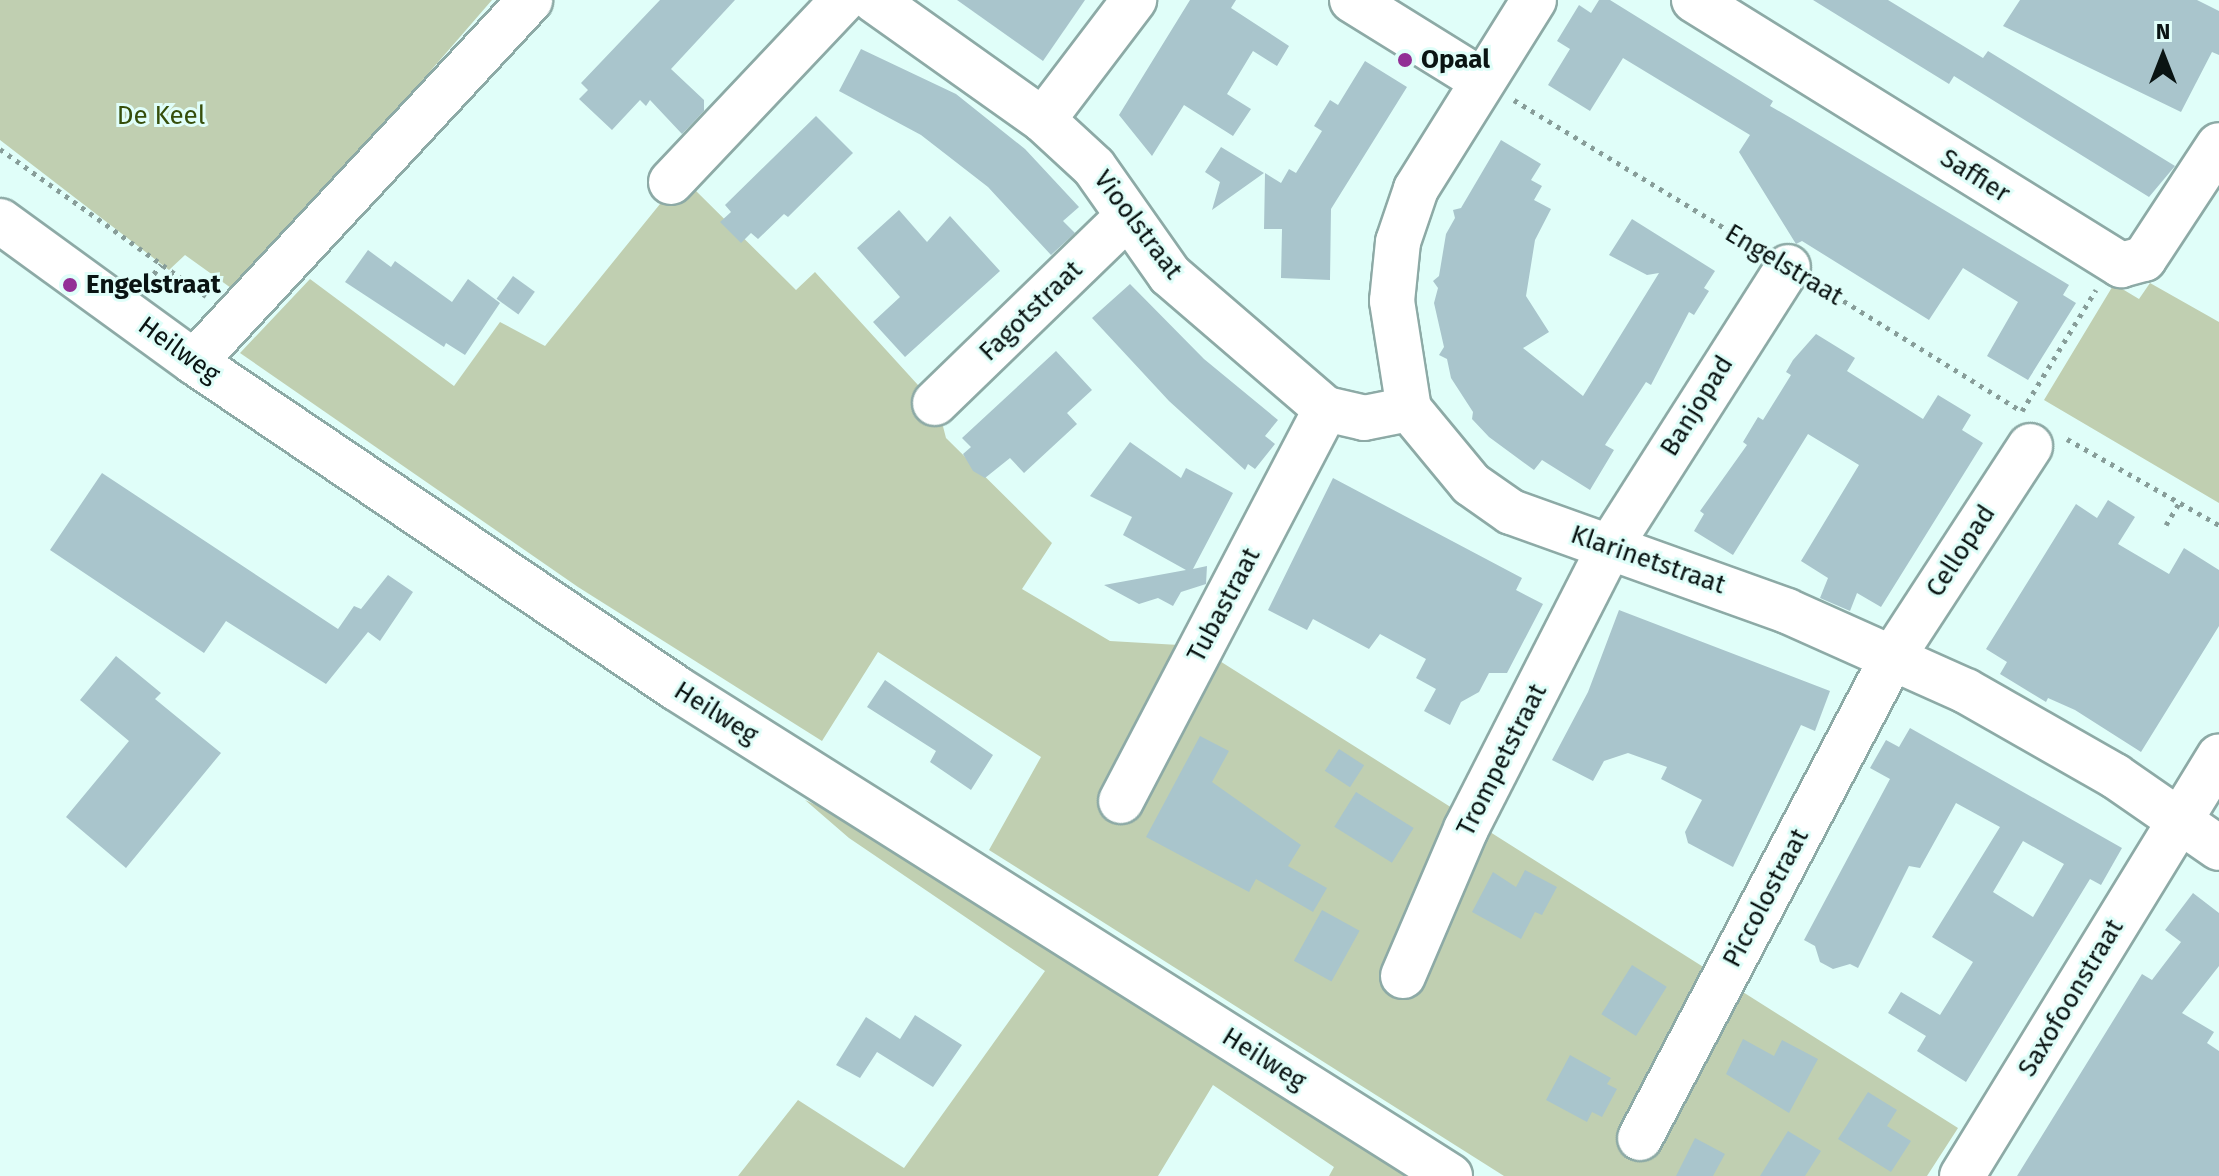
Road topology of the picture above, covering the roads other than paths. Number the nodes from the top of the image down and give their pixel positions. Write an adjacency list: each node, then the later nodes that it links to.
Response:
1 (530, 0): 15 (street)
2 (843, 0): 11 (street)
3 (874, 0): 9 (street, Vioolstraat)
4 (1134, 0): 9 (street)
5 (1352, 0): 8 (street)
6 (1534, 0): 8 (street)
7 (1694, 0): 10 (street, Saffier)
8 (1481, 80): 18 (street)
9 (1043, 120): 12 (street, Vioolstraat)
10 (2219, 145)
11 (671, 182)
12 (1126, 218): 16 (street, Fagotstraat); 17 (street, Vioolstraat)
13 (0, 221): 15 (street, Heilweg)
14 (1788, 267): 20 (street, Banjopad)
15 (194, 362): 28 (street, Heilweg)
16 (935, 403)
17 (1326, 409): 18 (street, Vioolstraat); 23 (street, Tubastraat)
18 (1409, 409): 20 (street, Klarinetstraat)
19 (2030, 432): 21 (street, Cellopad)
20 (1609, 548): 21 (street, Klarinetstraat); 26 (street, Trompetstraat)
21 (1892, 658): 24 (street, Klarinetstraat); 27 (street, Piccolostraat)
22 (2219, 757): 24 (street, Saxofoonstraat)
23 (1121, 801)
24 (2180, 820): 25 (street, Klarinetstraat); 29 (street, Saxofoonstraat)
25 (2219, 848)
26 (1403, 976)
27 (1640, 1138)
28 (1450, 1176)
29 (1962, 1176)

